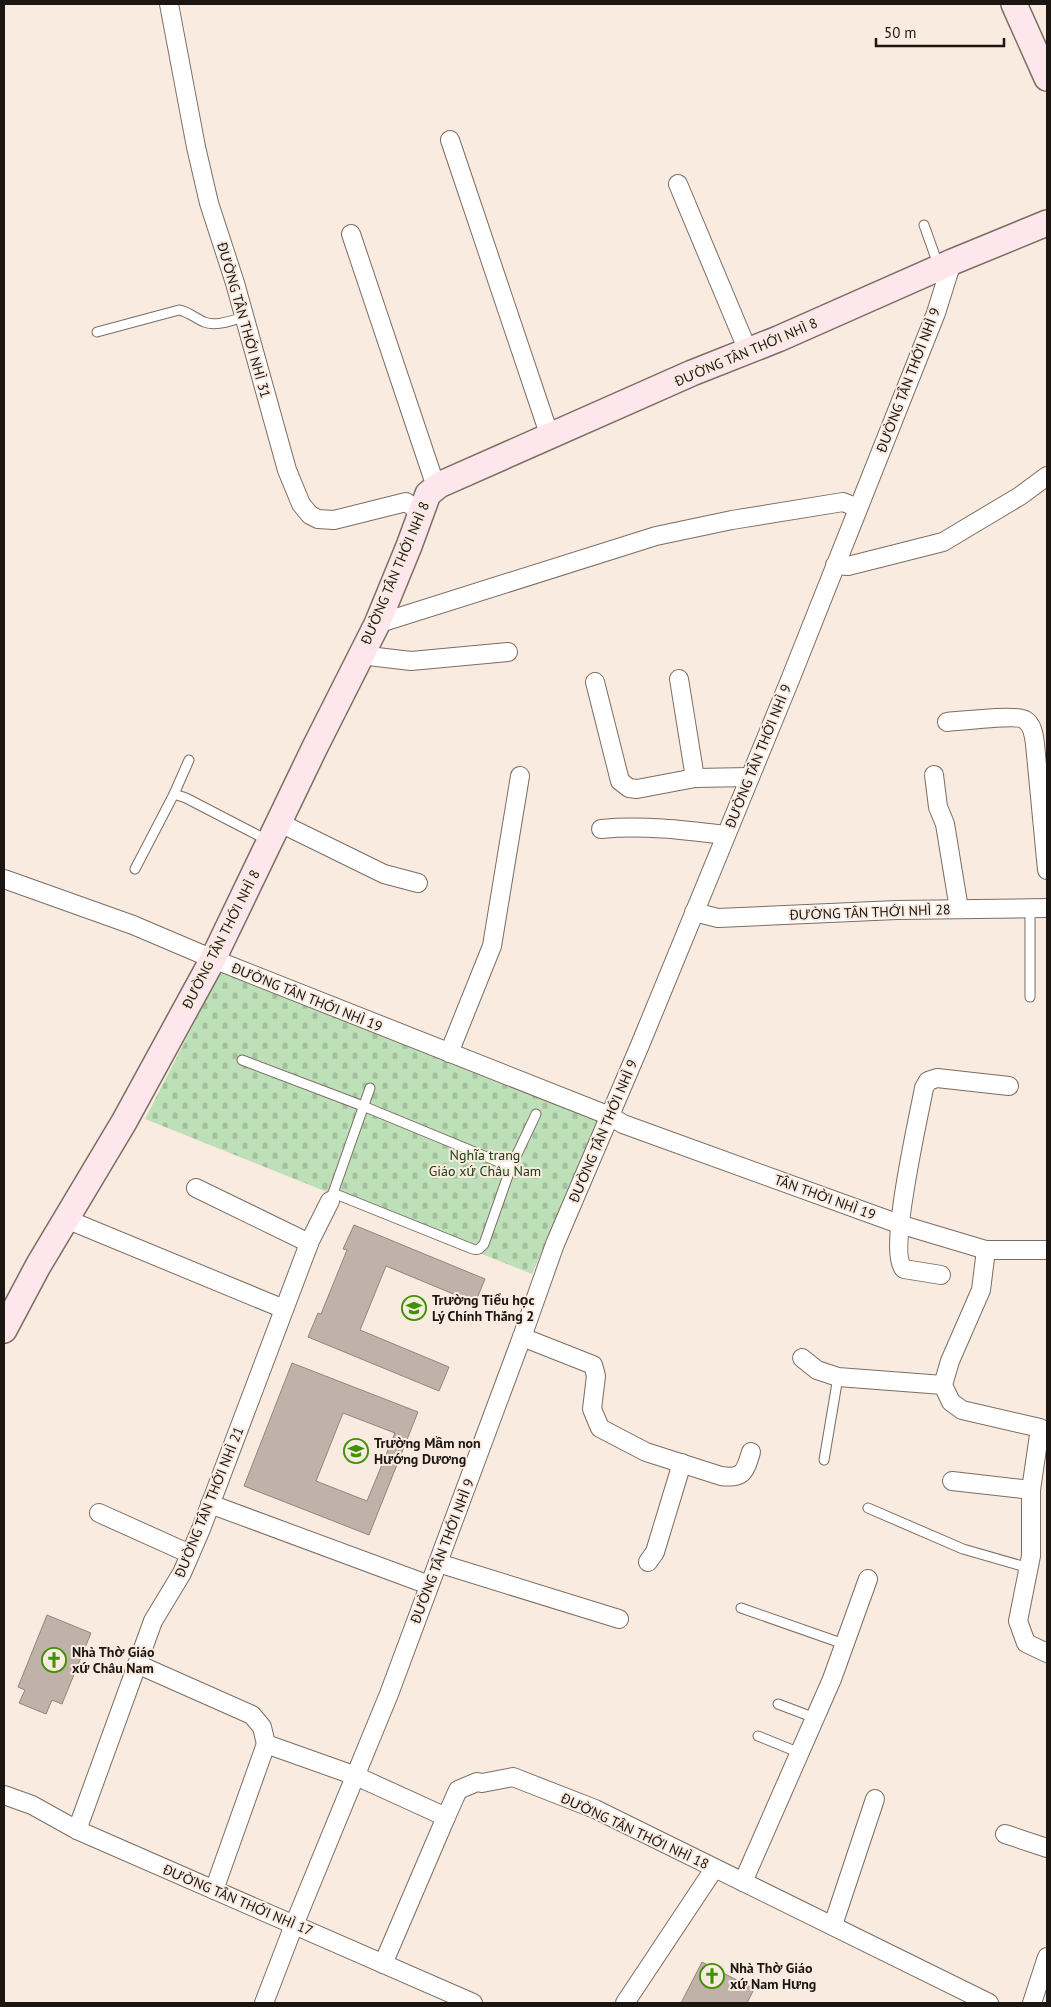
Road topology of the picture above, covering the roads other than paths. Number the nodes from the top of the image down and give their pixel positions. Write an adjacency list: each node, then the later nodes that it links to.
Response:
1 (169, 4): 10 (street, ĐƯỜNG TÂN THỚI NHÌ 31)
2 (1014, 4): 3 (street)
3 (1047, 78)
4 (450, 140): 13 (street)
5 (678, 184): 12 (street)
6 (1047, 223): 9 (street, ĐƯỜNG TÂN THỚI NHÌ 8)
7 (924, 225): 9 (lane)
8 (351, 234): 15 (street)
9 (946, 264): 12 (street, ĐƯỜNG TÂN THỚI NHÌ 8); 16 (street, ĐƯỜNG TÂN THỚI NHÌ 9)
10 (244, 316): 11 (lane); 17 (street, ĐƯỜNG TÂN THỚI NHÌ 31)
11 (97, 332)
12 (748, 351): 13 (street, ĐƯỜNG TÂN THỚI NHÌ 8)
13 (550, 437): 15 (street, ĐƯỜNG TÂN THỚI NHÌ 8)
14 (1047, 476): 18 (street)
15 (438, 486): 17 (street, ĐƯỜNG TÂN THỚI NHÌ 8)
16 (858, 508): 18 (street, ĐƯỜNG TÂN THỚI NHÌ 9); 19 (street)
17 (421, 513): 19 (street, ĐƯỜNG TÂN THỚI NHÌ 8)
18 (835, 565): 28 (street, ĐƯỜNG TÂN THỚI NHÌ 9)
19 (377, 624): 21 (street, ĐƯỜNG TÂN THỚI NHÌ 8)
20 (508, 652): 21 (street)
21 (360, 655): 32 (street, ĐƯỜNG TÂN THỚI NHÌ 8)
22 (678, 679): 29 (street)
23 (595, 682): 29 (street)
24 (947, 722): 35 (street)
25 (189, 760): 30 (lane)
26 (934, 775): 39 (street)
27 (520, 776): 43 (street)
28 (750, 777): 29 (street); 33 (street, ĐƯỜNG TÂN THỚI NHÌ 9)
29 (695, 778)
30 (174, 794): 32 (lane); 34 (lane)
31 (601, 829): 33 (street)
32 (274, 832): 37 (street); 41 (street, ĐƯỜNG TÂN THỚI NHÌ 8)
33 (726, 835): 40 (street, ĐƯỜNG TÂN THỚI NHÌ 9)
34 (135, 869)
35 (1047, 870)
36 (4, 878): 41 (street, ĐƯỜNG TÂN THỚI NHÌ 19)
37 (418, 883)
38 (1039, 908): 39 (street, ĐƯỜNG TÂN THỚI NHÌ 28); 42 (lane)
39 (959, 909): 40 (street, ĐƯỜNG TÂN THỚI NHÌ 28)
40 (694, 912): 49 (street, ĐƯỜNG TÂN THỚI NHÌ 9)
41 (213, 959): 43 (street, ĐƯỜNG TÂN THỚI NHÌ 19); 53 (street, ĐƯỜNG TÂN THỚI NHÌ 8)
42 (1030, 997)
43 (449, 1053): 49 (street, ĐƯỜNG TÂN THỚI NHÌ 19)
44 (242, 1060): 47 (lane)
45 (1009, 1086): 54 (street)
46 (370, 1088): 47 (lane)
47 (363, 1106): 50 (lane); 52 (lane)
48 (536, 1114): 50 (lane)
49 (610, 1116): 54 (street, TÂN THỜI NHÌ 19); 61 (street, ĐƯỜNG TÂN THỚI NHÌ 9)
50 (511, 1166): 52 (lane)
51 (196, 1188): 55 (street)
52 (332, 1197): 55 (street, ĐƯỜNG TÂN THỚI NHÌ 21)
53 (66, 1219): 59 (street); 60 (street, ĐƯỜNG TÂN THỚI NHÌ 8)
54 (899, 1224): 56 (street, TÂN THỜI NHÌ 19); 58 (street)
55 (309, 1243): 59 (street, ĐƯỜNG TÂN THỚI NHÌ 21)
56 (986, 1250): 57 (street, TÂN THỜI NHÌ 19); 64 (street)
57 (1047, 1250)
58 (941, 1275)
59 (284, 1309): 70 (street, ĐƯỜNG TÂN THỚI NHÌ 21)
60 (4, 1330)
61 (522, 1337): 67 (street); 75 (street, ĐƯỜNG TÂN THỚI NHÌ 9)
62 (802, 1358): 63 (street)
63 (838, 1377): 64 (street); 66 (lane)
64 (943, 1385): 69 (street)
65 (751, 1452): 67 (street)
66 (824, 1460)
67 (682, 1464): 74 (street)
68 (952, 1482): 69 (street)
69 (1031, 1490): 76 (street)
70 (210, 1504): 73 (street, ĐƯỜNG TÂN THỚI NHÌ 21); 78 (street)
71 (868, 1508): 76 (lane)
72 (99, 1513): 73 (street)
73 (190, 1554): 83 (street, ĐƯỜNG TÂN THỚI NHÌ 21)
74 (648, 1562)
75 (438, 1563): 78 (street, ĐƯỜNG TÂN THỚI NHÌ 9); 80 (street)
76 (1028, 1568): 82 (street)
77 (868, 1580): 81 (street)
78 (428, 1586): 89 (street, ĐƯỜNG TÂN THỚI NHÌ 9)
79 (741, 1608): 81 (lane)
80 (618, 1618)
81 (844, 1644): 85 (street)
82 (1047, 1652)
83 (137, 1664): 87 (street); 93 (street, ĐƯỜNG TÂN THỚI NHÌ 21)
84 (778, 1704): 85 (lane)
85 (815, 1718): 88 (street)
86 (758, 1736): 88 (lane)
87 (266, 1744): 89 (street); 98 (street)
88 (800, 1753): 97 (street)
89 (356, 1776): 92 (street); 99 (street, ĐƯỜNG TÂN THỚI NHÌ 9)
90 (4, 1794): 93 (street, ĐƯỜNG TÂN THỚI NHÌ 17)
91 (874, 1799): 100 (street)
92 (446, 1817): 96 (street, ĐƯỜNG TÂN THỚI NHÌ 18); 102 (street)
93 (77, 1830): 98 (street, ĐƯỜNG TÂN THỚI NHÌ 17)
94 (1005, 1834): 95 (street)
95 (1047, 1848)
96 (714, 1869): 97 (street, ĐƯỜNG TÂN THỚI NHÌ 18); 105 (street)
97 (743, 1882): 100 (street, ĐƯỜNG TÂN THỚI NHÌ 18)
98 (214, 1890): 99 (street, ĐƯỜNG TÂN THỚI NHÌ 17)
99 (294, 1925): 102 (street, ĐƯỜNG TÂN THỚI NHÌ 17); 103 (street, ĐƯỜNG TÂN THỚI NHÌ 9)
100 (833, 1925): 106 (street, ĐƯỜNG TÂN THỚI NHÌ 18)
101 (1047, 1957): 107 (street)
102 (383, 1964): 104 (street, ĐƯỜNG TÂN THỚI NHÌ 17)
103 (264, 2003)
104 (474, 2003)
105 (625, 2003)
106 (989, 2003)
107 (1032, 2003)

